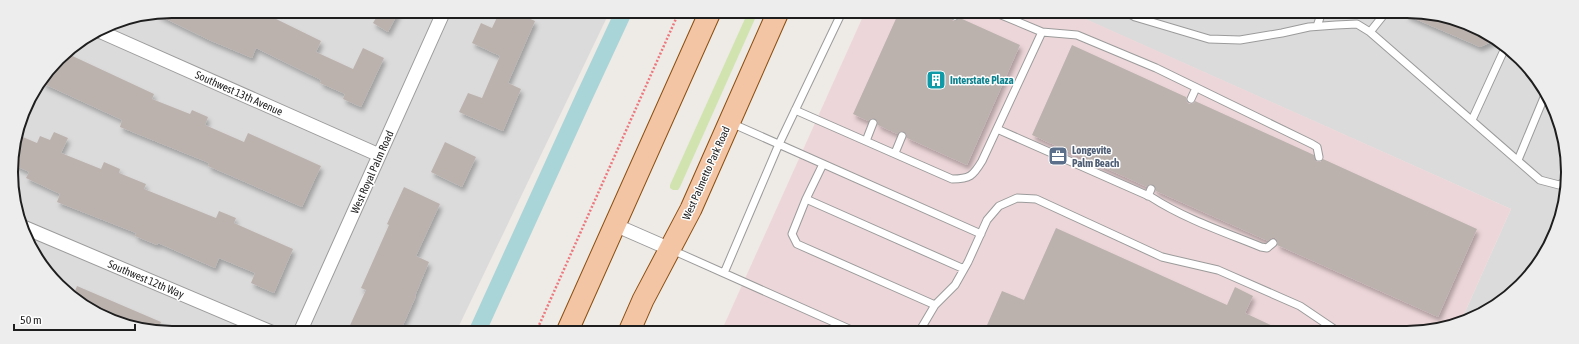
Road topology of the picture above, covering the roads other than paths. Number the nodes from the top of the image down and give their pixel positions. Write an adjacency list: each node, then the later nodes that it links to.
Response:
1 (441, 18): 26 (street, West Royal Palm Road)
2 (707, 18): 34 (main road)
3 (775, 18): 19 (main road, West Palmetto Park Road)
4 (839, 18): 17 (lane)
5 (1008, 18): 10 (lane)
6 (1138, 18): 9 (lane)
7 (1320, 18): 9 (lane)
8 (1381, 18): 11 (lane)
9 (1317, 26): 11 (lane)
10 (1042, 32): 14 (lane); 21 (lane)
11 (1370, 32): 18 (lane)
12 (105, 34): 26 (street, Southwest 13th Avenue)
13 (1503, 52): 18 (lane)
14 (1196, 88): 15 (lane); 27 (lane)
15 (1191, 99)
16 (1543, 100): 28 (lane)
17 (795, 110): 23 (lane); 24 (lane)
18 (1472, 120): 28 (lane)
19 (729, 122): 24 (lane); 38 (main road, West Palmetto Park Road)
20 (873, 123): 23 (lane)
21 (997, 129): 25 (lane); 32 (lane)
22 (902, 136): 25 (lane)
23 (866, 141): 25 (lane)
24 (779, 144): 29 (lane); 40 (lane)
25 (895, 154)
26 (379, 155): 43 (street, West Royal Palm Road)
27 (1319, 157)
28 (1518, 160): 30 (lane)
29 (823, 164): 33 (lane); 36 (lane)
30 (1561, 184)
31 (1151, 188): 32 (lane)
32 (1148, 196): 37 (lane)
33 (806, 199): 39 (lane); 41 (lane)
34 (615, 225): 38 (street); 44 (main road)
35 (29, 230): 42 (street, Southwest 12th Way)
36 (981, 234): 39 (lane); 48 (lane)
37 (1273, 243)
38 (670, 249): 40 (lane); 45 (main road, West Palmetto Park Road)
39 (964, 270): 41 (lane)
40 (724, 273): 46 (lane)
41 (935, 305): 47 (lane)
42 (257, 326)
43 (303, 326)
44 (570, 326)
45 (632, 326)
46 (843, 326)
47 (922, 326)
48 (1330, 326)

